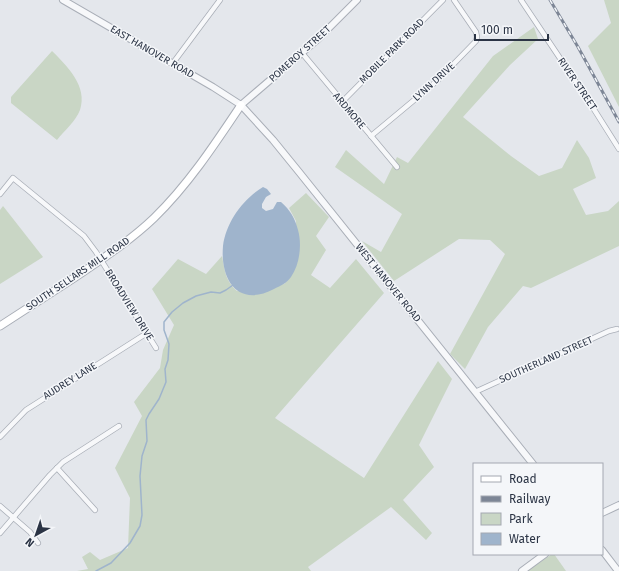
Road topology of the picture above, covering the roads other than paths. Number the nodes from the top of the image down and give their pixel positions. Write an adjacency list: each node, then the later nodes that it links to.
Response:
1 (63, 0): 8 (street, EAST HANOVER ROAD)
2 (220, 0): 8 (street)
3 (357, 0): 7 (street, POMEROY STREET)
4 (443, 0): 9 (street, MOBILE PARK ROAD)
5 (454, 0): 11 (street, LYNN DRIVE)
6 (521, 0): 12 (street, RIVER STREET)
7 (302, 53): 9 (street, ARDMORE); 10 (street, POMEROY STREET)
8 (173, 63): 10 (street, EAST HANOVER ROAD)
9 (342, 102): 11 (street, ARDMORE)
10 (241, 105): 15 (main road, SOUTH SELLARS MILL ROAD); 20 (street, WEST HANOVER ROAD)
11 (371, 136): 13 (street, ARDMORE)
12 (619, 149)
13 (397, 167)
14 (0, 194): 15 (street, BROADVIEW DRIVE)
15 (101, 260): 16 (main road, SOUTH SELLARS MILL ROAD); 18 (street, BROADVIEW DRIVE)
16 (0, 326)
17 (617, 329): 20 (street, SOUTHERLAND STREET)
18 (146, 333): 19 (street, BROADVIEW DRIVE); 22 (street, AUDREY LANE)
19 (156, 348)
20 (475, 392): 23 (street, WEST HANOVER ROAD)
21 (119, 426): 24 (street)
22 (0, 437)
23 (532, 463)
24 (57, 468): 27 (street); 29 (street)
25 (619, 505): 28 (street)
26 (0, 506): 29 (street)
27 (95, 510)
28 (603, 513)
29 (14, 517): 30 (street); 31 (street)
30 (0, 533)
31 (38, 543)
32 (603, 551): 35 (street)
33 (544, 555): 34 (street)
34 (522, 571)
35 (618, 571)

